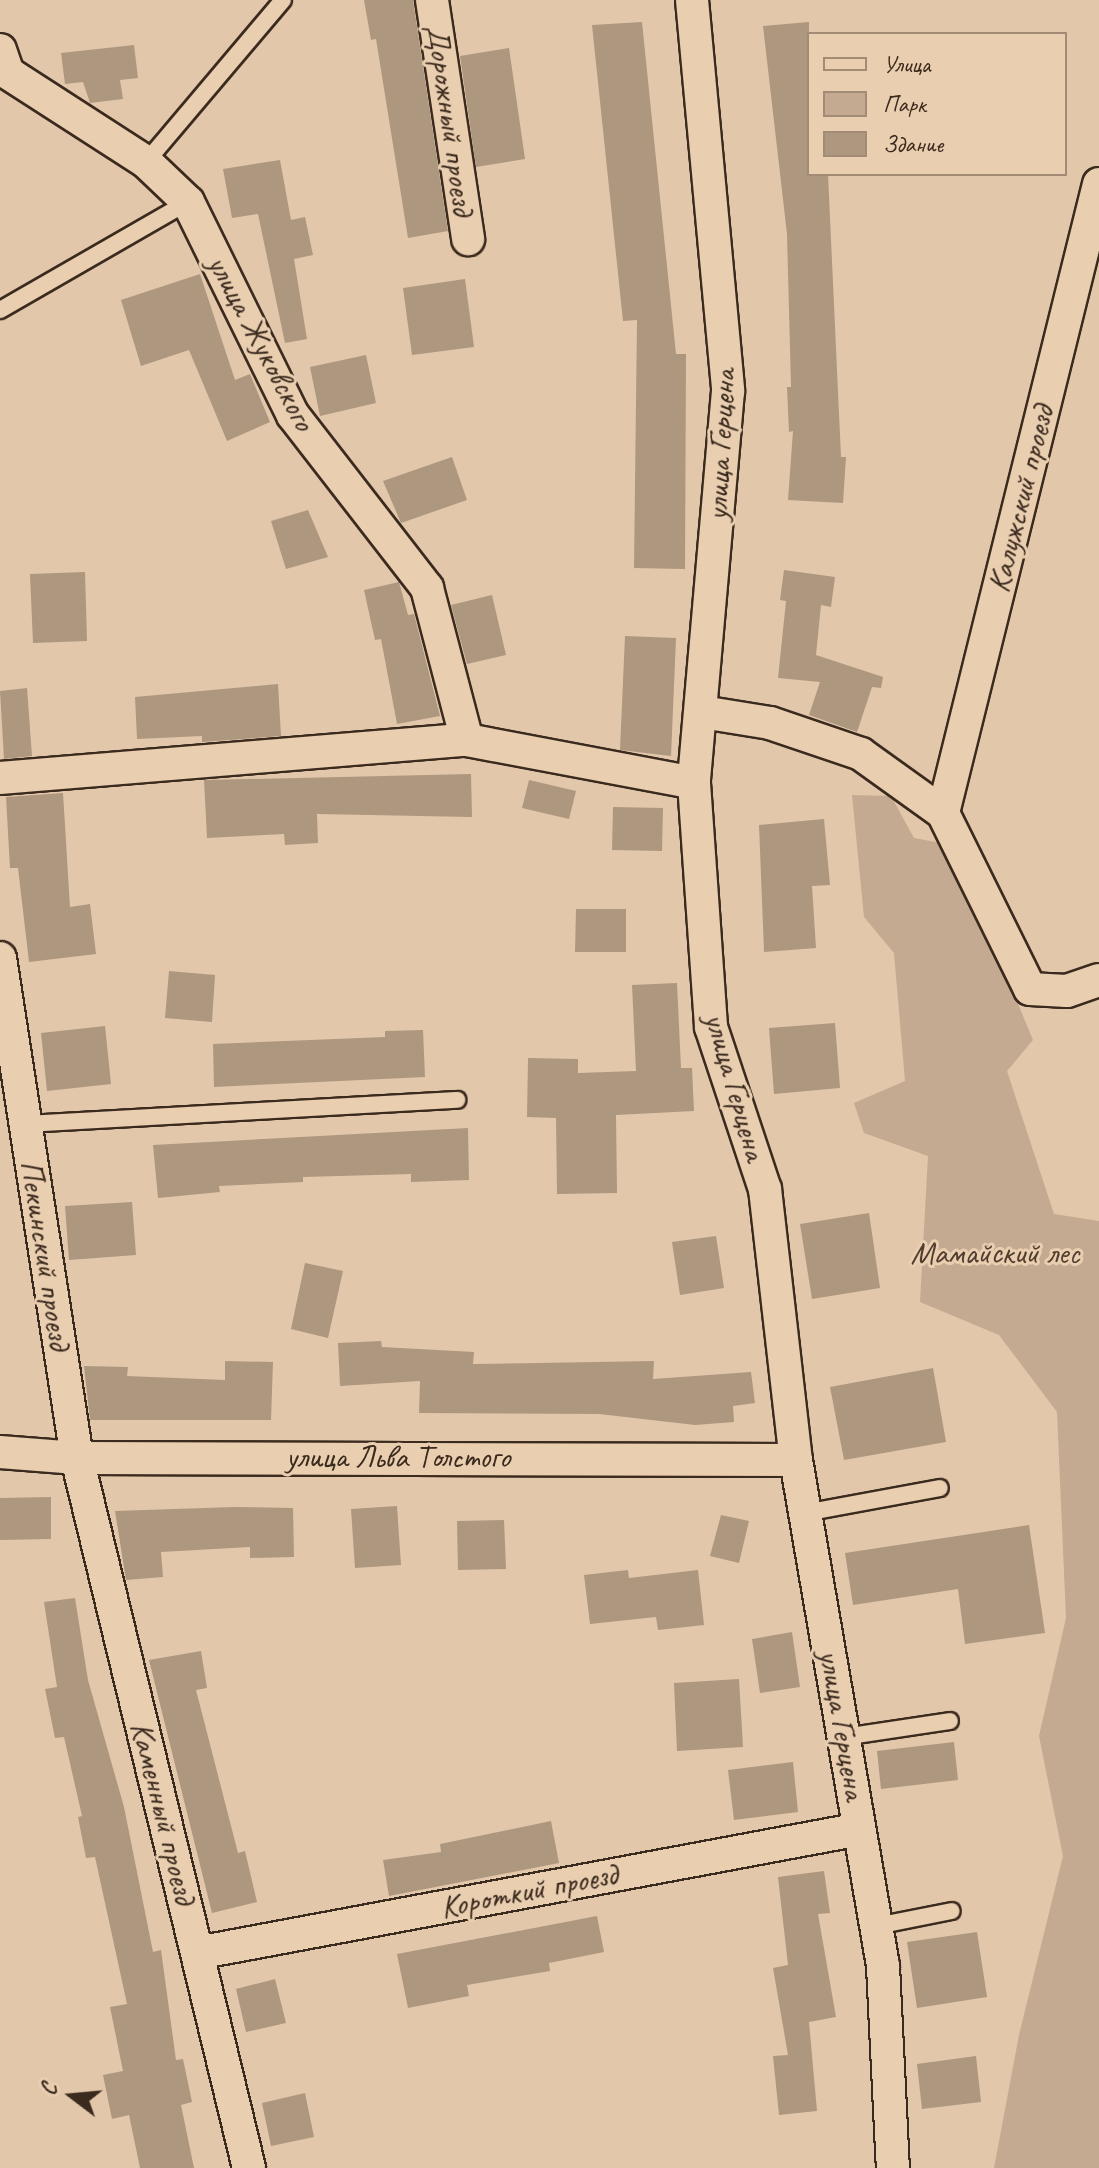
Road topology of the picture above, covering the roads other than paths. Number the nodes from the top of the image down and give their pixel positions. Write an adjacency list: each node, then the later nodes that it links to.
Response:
1 (283, 0): 5 (lane)
2 (432, 0): 8 (street, Дорожный проезд)
3 (692, 0): 10 (street, улица Герцена)
4 (0, 50): 5 (street, улица Жуковского)
5 (146, 162): 7 (street, улица Жуковского)
6 (1099, 184): 14 (street, Калужский проезд)
7 (188, 202): 9 (lane); 11 (street, улица Жуковского)
8 (468, 239)
9 (0, 310)
10 (702, 712): 13 (street, улица Герцена); 14 (street)
11 (467, 740): 12 (street); 13 (street)
12 (0, 778)
13 (694, 783): 21 (street, улица Герцена)
14 (943, 813): 16 (street)
15 (0, 958): 18 (street, Пекинский проезд)
16 (1099, 980)
17 (457, 1100): 18 (lane)
18 (25, 1124): 20 (street, Пекинский проезд)
19 (0, 1452): 20 (street, улица Льва Толстого)
20 (77, 1458): 21 (street, улица Льва Толстого); 29 (street, Каменный проезд)
21 (796, 1460): 23 (street, улица Герцена)
22 (940, 1488): 23 (lane)
23 (805, 1513): 25 (street, улица Герцена)
24 (950, 1721): 25 (lane)
25 (844, 1737): 26 (street, улица Герцена)
26 (860, 1829): 28 (street, улица Герцена); 29 (street, Короткий проезд)
27 (952, 1911): 28 (lane)
28 (876, 1926): 31 (street, улица Герцена)
29 (197, 1953): 30 (street, Каменный проезд)
30 (249, 2168)
31 (893, 2168)

